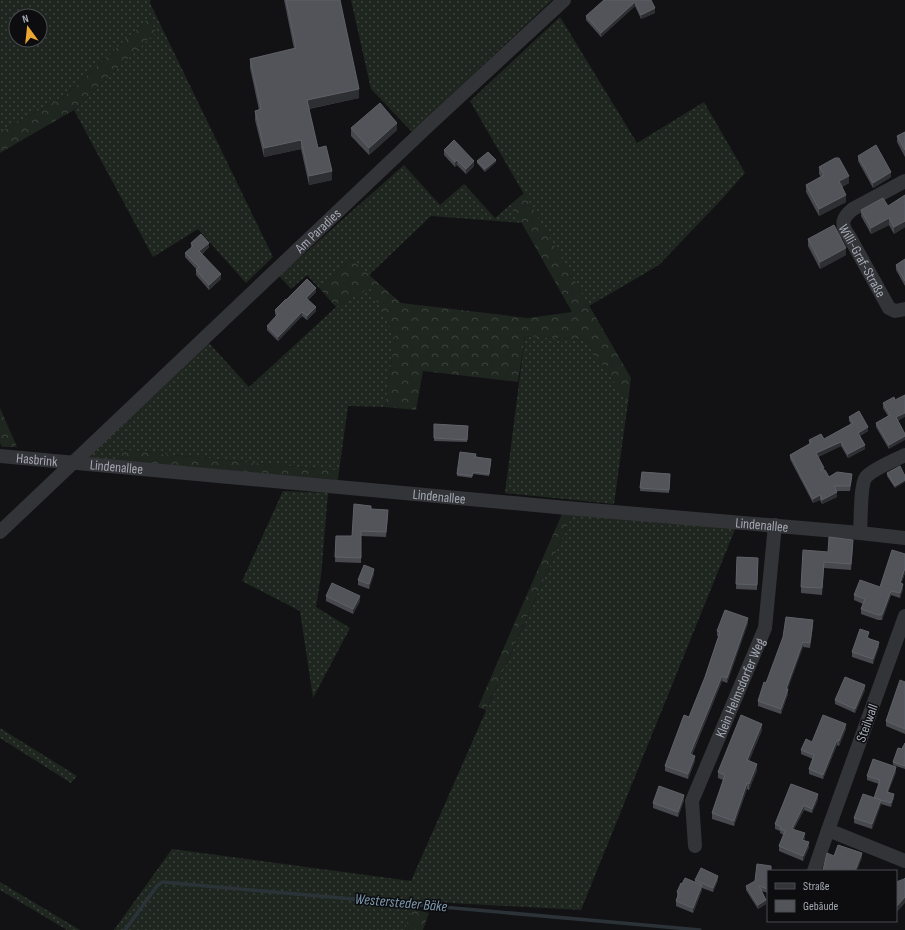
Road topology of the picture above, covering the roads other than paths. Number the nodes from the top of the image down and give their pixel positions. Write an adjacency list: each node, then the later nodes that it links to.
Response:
1 (564, 0): 6 (street, Am Paradies)
2 (905, 181): 3 (street, Willi-Graf-Straße)
3 (905, 309)
4 (905, 455): 9 (street)
5 (0, 456): 6 (street, Hasbrink)
6 (74, 462): 7 (street, Lindenallee); 8 (street, Lindenallee)
7 (775, 525): 9 (street, Lindenallee); 13 (street, Klein Helmsdorfer Weg)
8 (0, 532)
9 (860, 533): 10 (street, Lindenallee)
10 (905, 538)
11 (905, 616): 12 (street, Steilwall)
12 (828, 830): 14 (street); 15 (street, Steilwall)
13 (695, 846)
14 (905, 861)
15 (814, 870)

